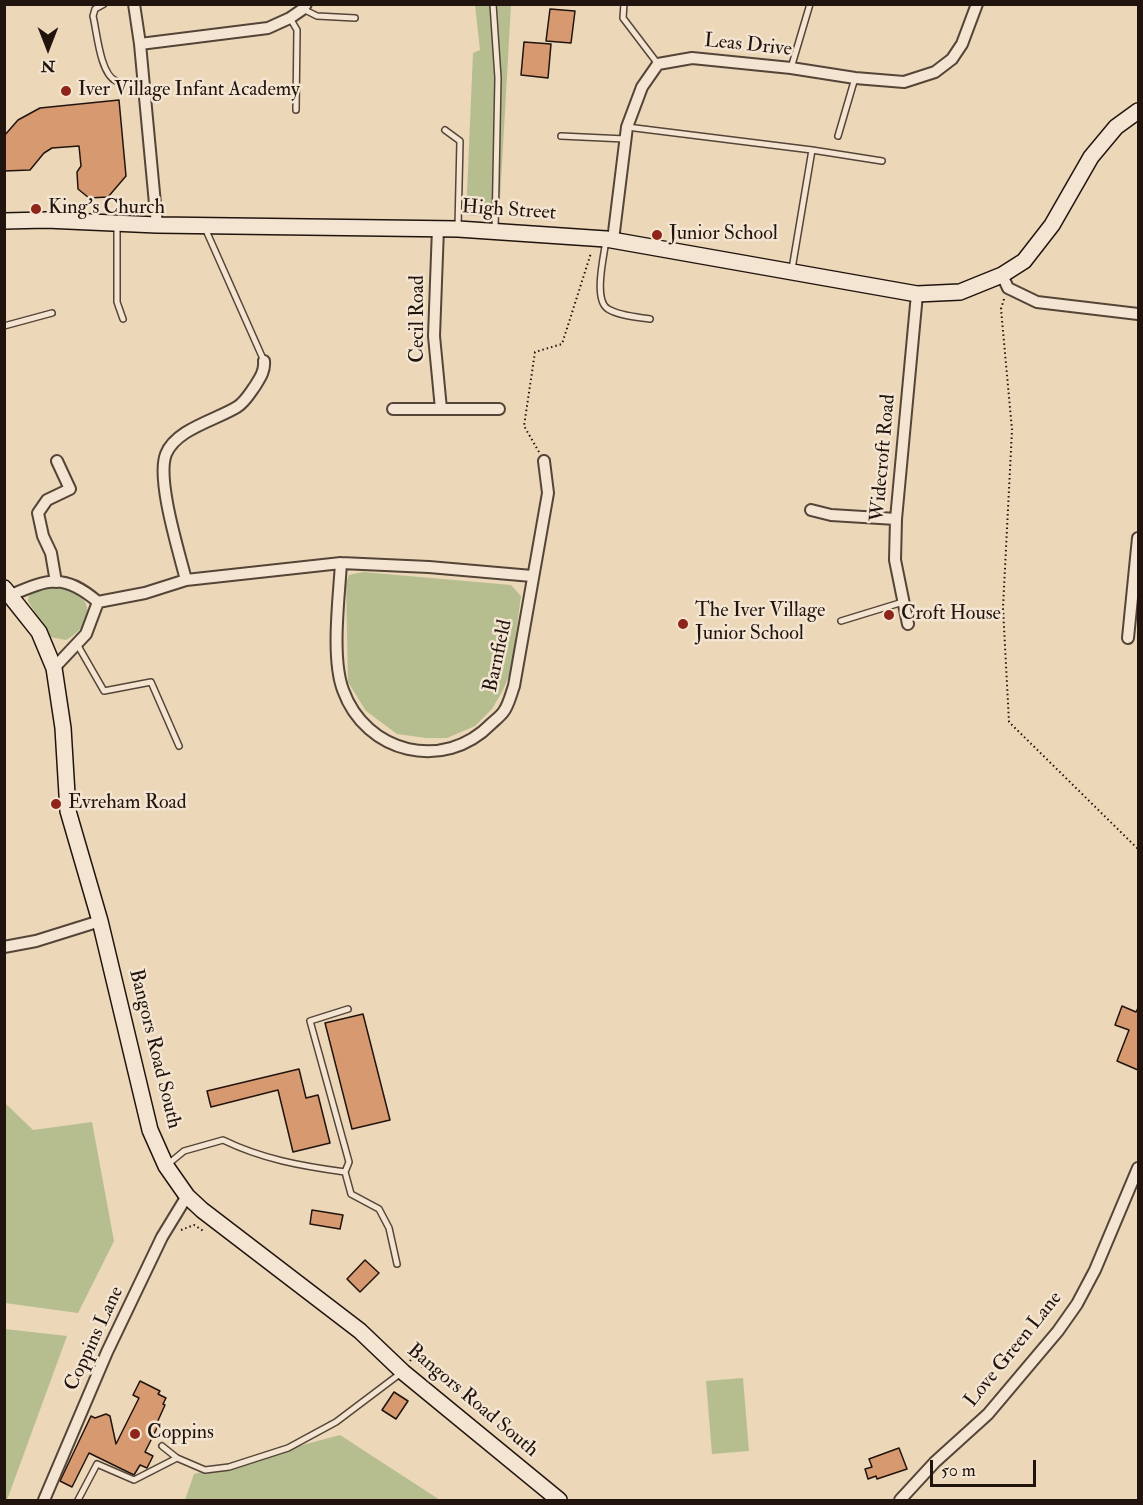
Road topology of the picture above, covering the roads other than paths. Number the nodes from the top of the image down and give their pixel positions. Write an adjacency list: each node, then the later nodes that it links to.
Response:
1 (104, 4): 14 (lane)
2 (134, 4): 10 (street)
3 (493, 4): 30 (lane)
4 (624, 4): 11 (lane)
5 (810, 4): 12 (lane)
6 (977, 4): 13 (street, Leas Drive)
7 (305, 7): 8 (street); 9 (lane)
8 (290, 18): 10 (street); 15 (lane)
9 (355, 18)
10 (140, 44): 14 (street)
11 (658, 64): 12 (street, Leas Drive); 17 (street)
12 (791, 68): 13 (street, Leas Drive)
13 (855, 78): 20 (lane)
14 (144, 86): 26 (street)
15 (296, 110)
16 (1138, 111): 33 (main road, High Street)
17 (627, 128): 21 (street); 22 (lane)
18 (445, 130): 29 (lane)
19 (561, 136): 21 (lane)
20 (838, 136)
21 (625, 140): 31 (street)
22 (812, 150): 23 (lane); 32 (lane)
23 (882, 161)
24 (4, 221): 25 (main road, High Street)
25 (117, 224): 26 (main road, High Street); 37 (lane)
26 (157, 225): 27 (main road, High Street)
27 (203, 226): 28 (main road, High Street); 40 (lane)
28 (438, 228): 29 (main road, High Street); 42 (street, Cecil Road)
29 (458, 229): 30 (main road, High Street)
30 (495, 231): 31 (main road, High Street)
31 (609, 239): 32 (main road, High Street); 38 (lane)
32 (792, 272): 34 (main road, High Street)
33 (1002, 275): 34 (main road, High Street); 36 (street)
34 (917, 294): 47 (street, Widecroft Road)
35 (51, 313): 39 (lane)
36 (1138, 314)
37 (123, 319)
38 (650, 319)
39 (4, 327)
40 (264, 361): 51 (street)
41 (393, 409): 42 (street)
42 (441, 409): 43 (street)
43 (499, 409)
44 (57, 461): 52 (street)
45 (544, 461): 50 (street, Barnfield)
46 (811, 510): 47 (street)
47 (896, 519): 55 (street, Widecroft Road)
48 (1138, 538): 58 (street)
49 (340, 563): 50 (street); 50 (street, Barnfield); 51 (street)
50 (532, 576)
51 (186, 580): 54 (street)
52 (56, 582): 53 (street); 54 (street)
53 (8, 591): 60 (main road, Bangors Road South)
54 (98, 602): 59 (street)
55 (903, 602): 56 (lane); 57 (street, Widecroft Road)
56 (841, 621)
57 (908, 624)
58 (1128, 638)
59 (76, 643): 60 (street); 61 (lane)
60 (54, 668): 62 (main road, Bangors Road South)
61 (179, 746)
62 (100, 921): 63 (street); 65 (main road, Bangors Road South)
63 (4, 947)
64 (348, 1009): 67 (lane)
65 (166, 1166): 67 (lane); 68 (main road, Bangors Road South)
66 (1138, 1168): 76 (street, Love Green Lane)
67 (345, 1172): 69 (lane)
68 (187, 1196): 70 (main road, Bangors Road South); 73 (street, Coppins Lane)
69 (397, 1264)
70 (403, 1372): 72 (lane); 75 (main road, Bangors Road South)
71 (162, 1446): 72 (lane)
72 (177, 1458): 74 (lane)
73 (44, 1500)
74 (78, 1500)
75 (559, 1500)
76 (900, 1500)

